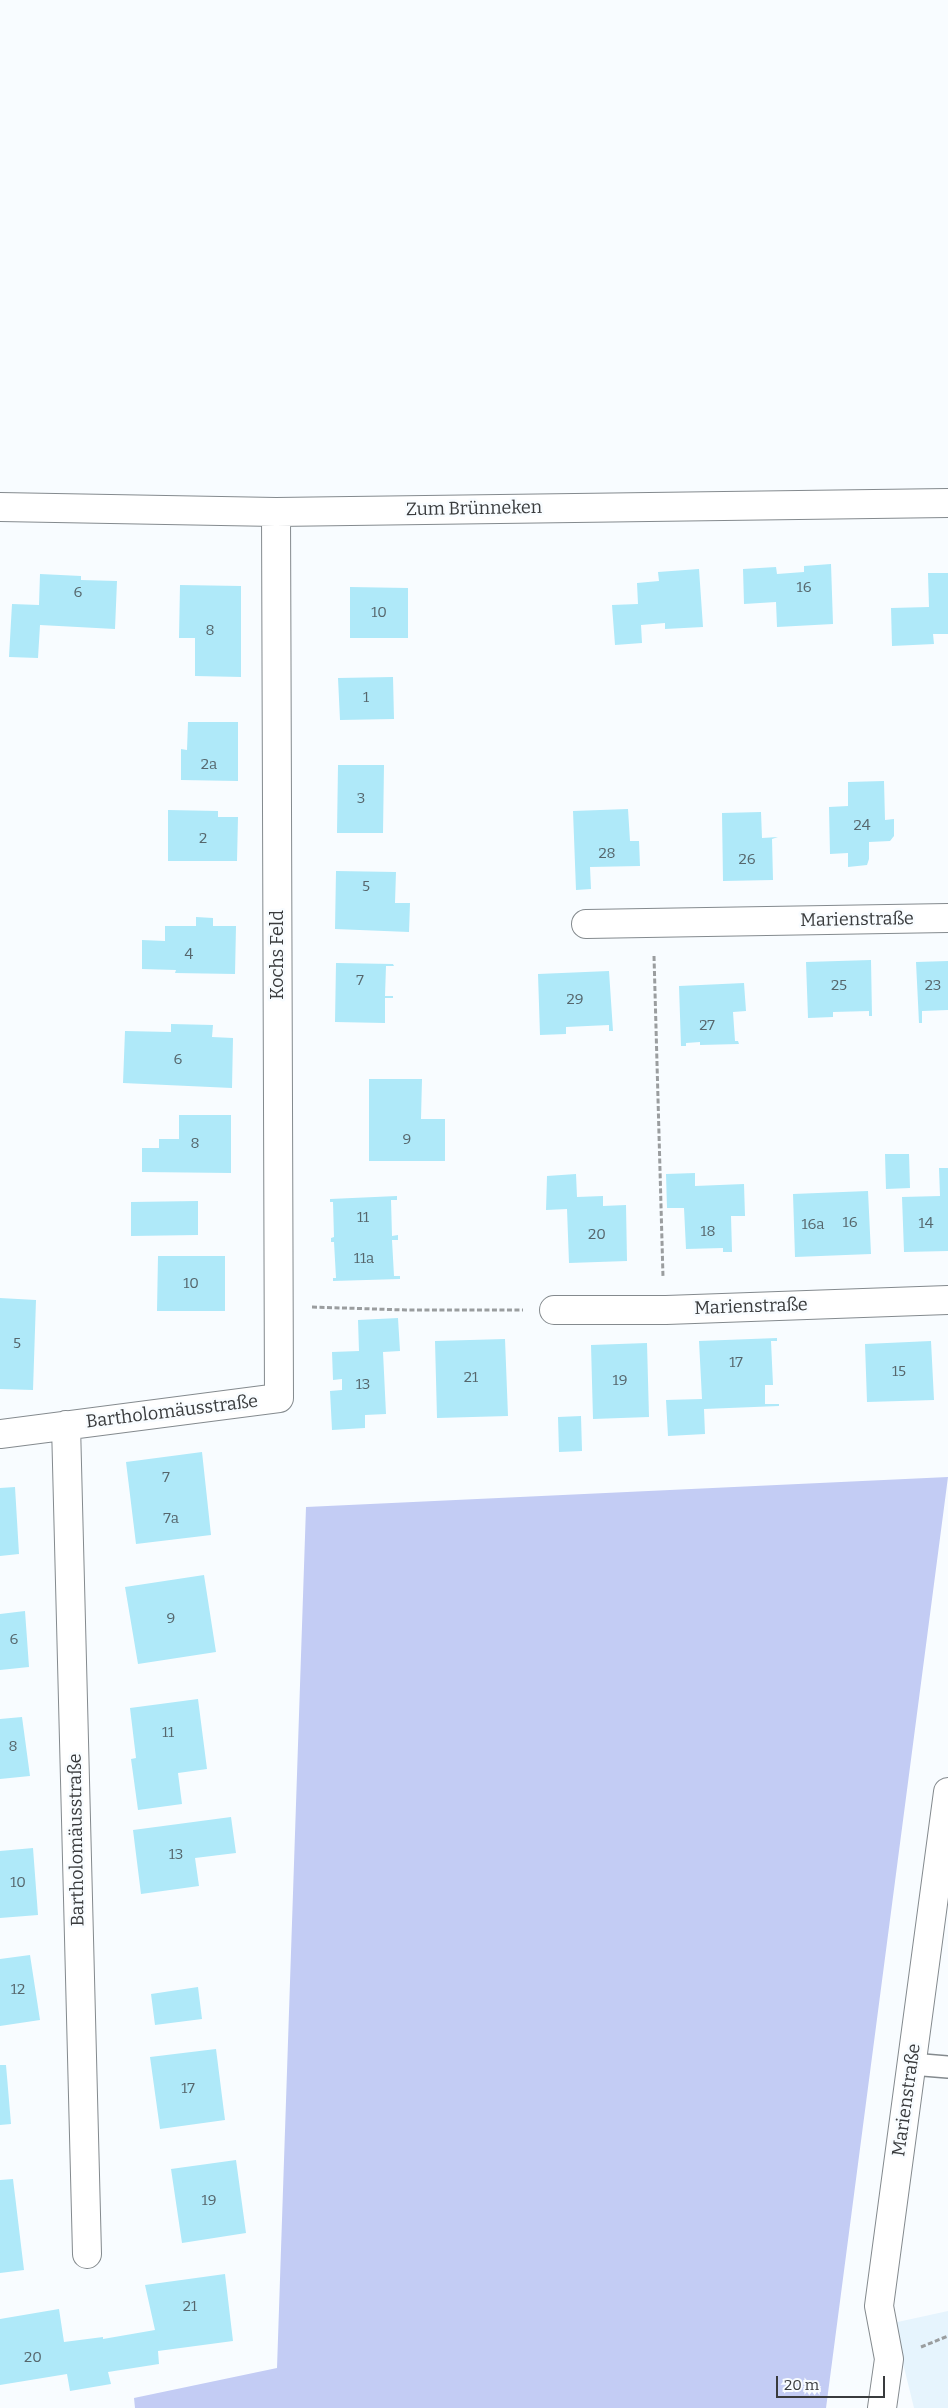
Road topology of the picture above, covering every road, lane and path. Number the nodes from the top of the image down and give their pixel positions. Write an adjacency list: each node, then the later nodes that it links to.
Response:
1 (948, 503): 3 (street, Zum Brünneken)
2 (0, 507): 3 (street, Zum Brünneken)
3 (276, 512): 8 (street, Kochs Feld)
4 (948, 918): 6 (street, Marienstraße)
5 (586, 924): 6 (street, Marienstraße)
6 (653, 924): 10 (path)
7 (948, 1300): 10 (street, Marienstraße)
8 (279, 1305): 9 (path); 11 (street, Kochs Feld)
9 (554, 1310): 10 (street, Marienstraße)
10 (666, 1310)
11 (278, 1398): 12 (street, Bartholomäusstraße)
12 (66, 1425): 13 (street, Bartholomäusstraße); 17 (street, Bartholomäusstraße)
13 (0, 1434)
14 (948, 1792): 15 (street, Marienstraße)
15 (911, 2064): 16 (lane); 18 (street, Marienstraße)
16 (948, 2067)
17 (88, 2254)
18 (882, 2408)

